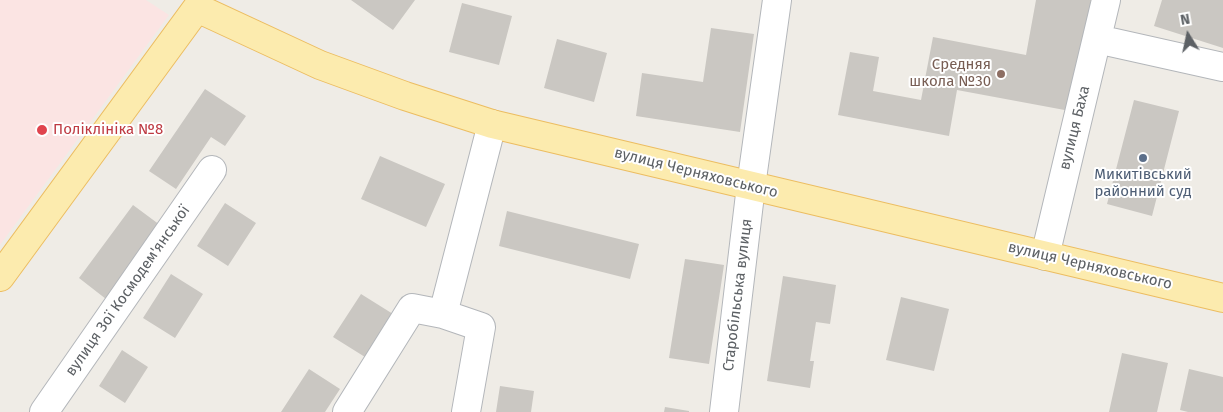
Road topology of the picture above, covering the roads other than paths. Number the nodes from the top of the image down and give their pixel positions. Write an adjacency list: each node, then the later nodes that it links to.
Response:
1 (777, 0): 8 (street, Старобільська вулиця)
2 (1106, 0): 4 (street, вулиця Баха)
3 (195, 3): 6 (main road, вулиця Черняховського); 10 (main road)
4 (1097, 39): 5 (street); 9 (street, вулиця Баха)
5 (1223, 67)
6 (492, 124): 8 (main road, вулиця Черняховського); 12 (street)
7 (212, 170): 13 (street, вулиця Зої Космодем'янської)
8 (751, 186): 9 (main road, вулиця Черняховського); 16 (street, Старобільська вулиця)
9 (1045, 256): 11 (main road, вулиця Черняховського)
10 (0, 277)
11 (1223, 298)
12 (443, 314): 14 (street); 15 (street)
13 (44, 412)
14 (347, 412)
15 (466, 412)
16 (724, 412)

